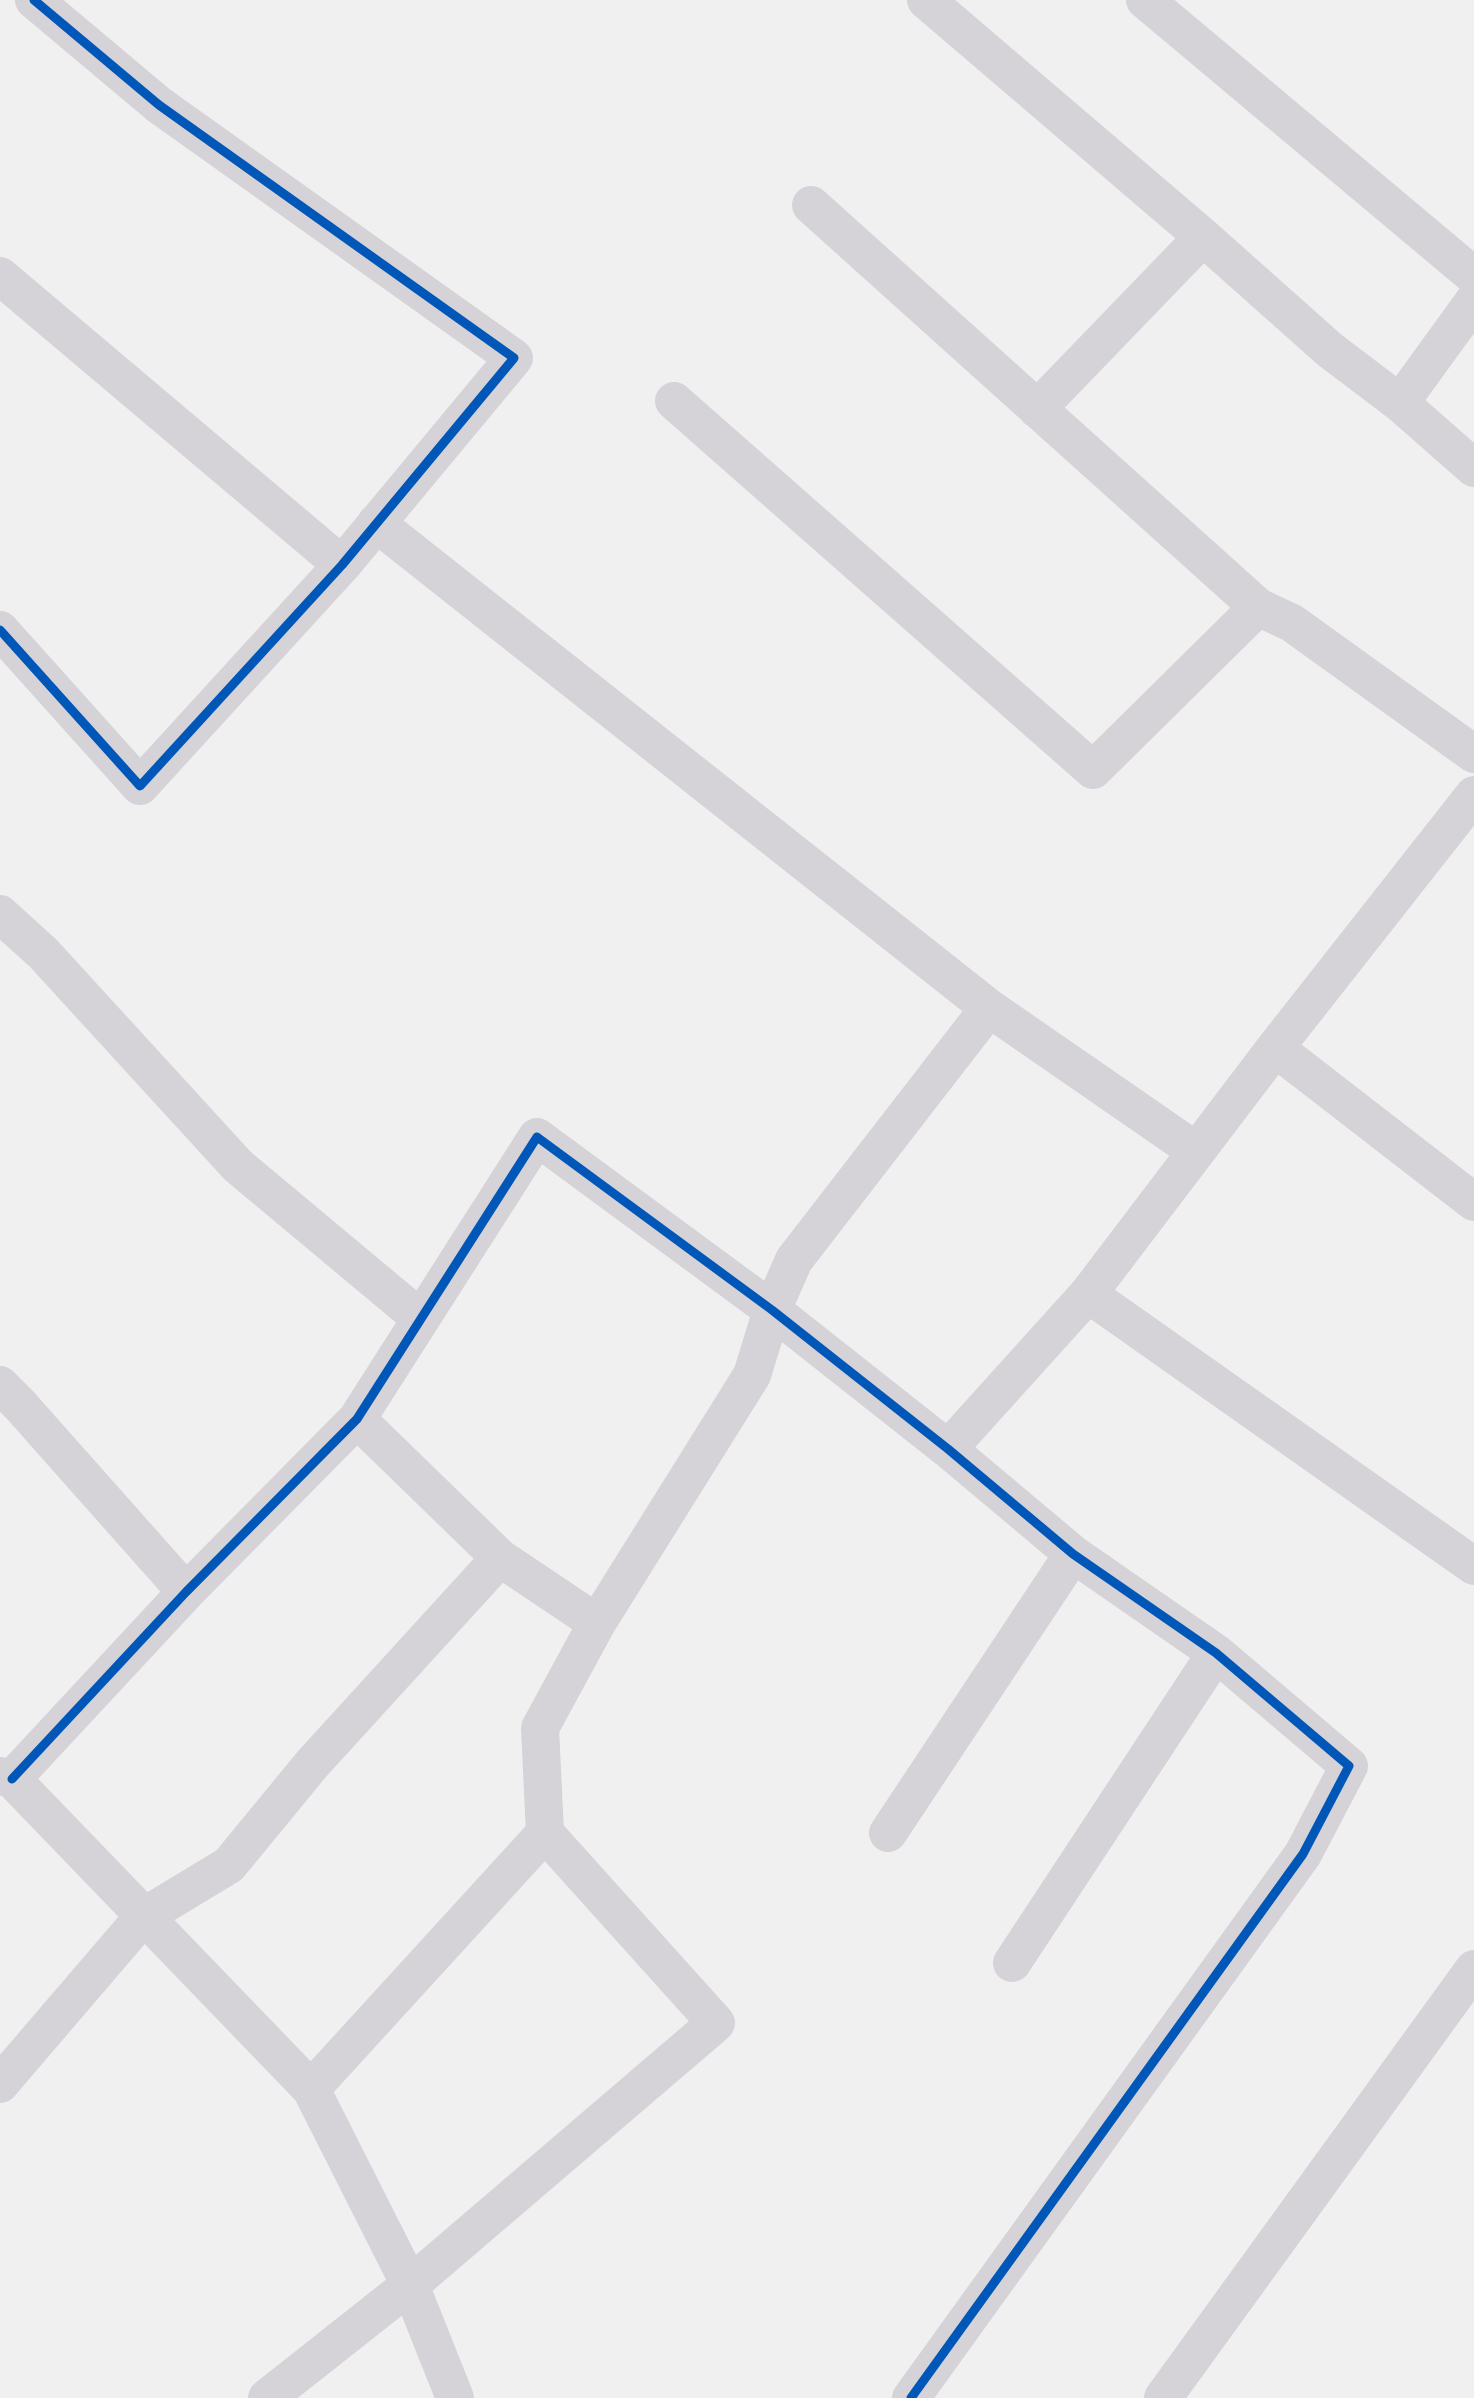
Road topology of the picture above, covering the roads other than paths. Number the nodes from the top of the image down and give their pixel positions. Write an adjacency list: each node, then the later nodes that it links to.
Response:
1 (34, 0): 13 (street)
2 (926, 0): 5 (street)
3 (1145, 0): 7 (street)
4 (811, 205): 11 (street)
5 (1203, 237): 10 (street); 11 (street)
6 (0, 276): 14 (street)
7 (1474, 276)
8 (1474, 301): 10 (street)
9 (674, 401): 15 (street)
10 (1400, 404): 12 (street)
11 (1037, 409): 15 (street)
12 (1474, 468)
13 (376, 523): 14 (street); 20 (street)
14 (342, 565): 16 (street)
15 (1258, 607): 17 (street)
16 (0, 630)
17 (1474, 754)
18 (1468, 813): 21 (street)
19 (0, 914): 26 (street)
20 (989, 1008): 22 (street); 25 (street)
21 (1275, 1048): 22 (street); 23 (street)
22 (1196, 1151): 24 (street)
23 (1474, 1202)
24 (1088, 1294): 29 (street); 32 (street)
25 (772, 1310): 26 (street); 29 (street); 34 (street)
26 (420, 1318): 28 (street)
27 (0, 1385): 33 (street)
28 (357, 1419): 31 (street); 33 (street)
29 (948, 1449): 30 (street)
30 (1073, 1554): 35 (street); 38 (street)
31 (500, 1558): 34 (street); 39 (street)
32 (1474, 1566)
33 (186, 1592): 36 (street)
34 (597, 1623): 37 (street)
35 (1216, 1653): 40 (street); 47 (street)
36 (6, 1777): 39 (street)
37 (545, 1833): 43 (street); 44 (street)
38 (888, 1833)
39 (144, 1917): 42 (street); 43 (street)
40 (1012, 1963)
41 (1474, 1969): 48 (street)
42 (0, 2084)
43 (311, 2089): 44 (street)
44 (410, 2285): 45 (street); 46 (street)
45 (267, 2398)
46 (455, 2398)
47 (911, 2398)
48 (1163, 2398)

